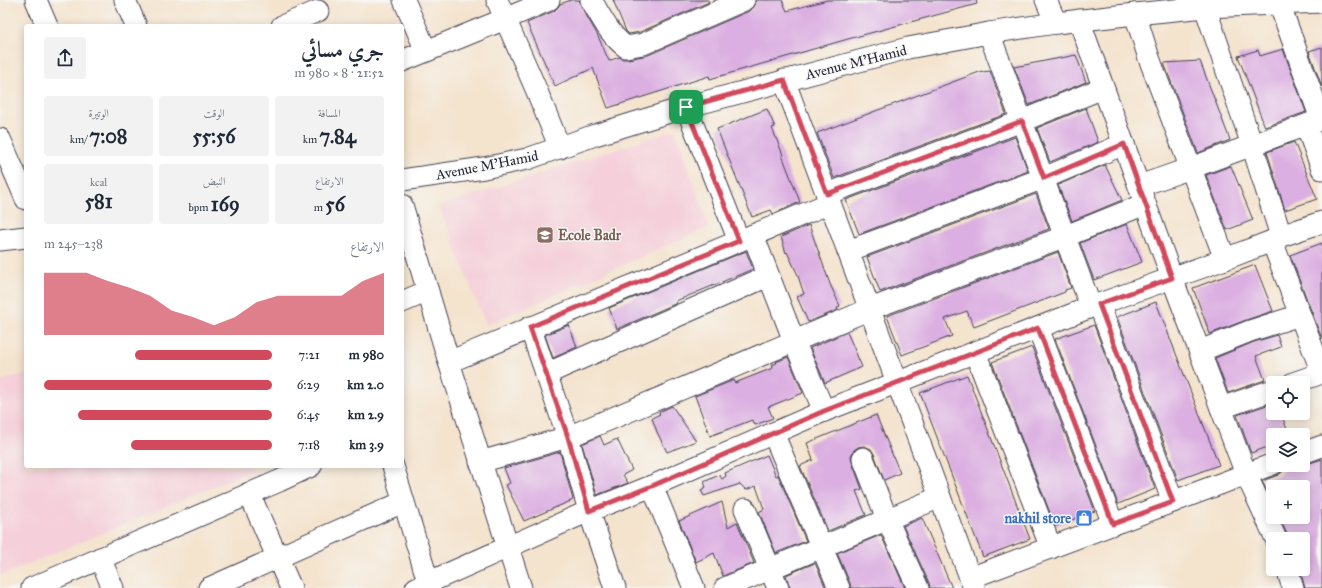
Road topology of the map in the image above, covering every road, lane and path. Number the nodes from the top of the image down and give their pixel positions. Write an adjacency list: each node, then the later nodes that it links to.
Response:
1 (36, 0): 17 (street)
2 (125, 0): 18 (street)
3 (404, 0): 21 (street)
4 (497, 0): 14 (street)
5 (549, 0): 14 (street)
6 (591, 0): 7 (street)
7 (744, 0)
8 (1046, 0): 16 (street)
9 (1322, 2): 10 (street, Avenue M'Hamid)
10 (1279, 3): 11 (street, Avenue M'Hamid); 27 (street)
11 (1205, 7): 13 (street, Avenue M'Hamid); 30 (street)
12 (319, 12): 19 (street)
13 (1135, 14): 15 (street, Avenue M'Hamid); 32 (street)
14 (505, 19): 21 (street); 31 (street)
15 (1079, 20): 16 (street, Avenue M'Hamid); 24 (street)
16 (1056, 23): 20 (street, Avenue M'Hamid)
17 (46, 24)
18 (135, 24)
19 (287, 24)
20 (989, 33): 23 (street, Avenue M'Hamid); 26 (street)
21 (426, 52): 22 (street)
22 (404, 60)
23 (784, 80): 25 (street, Avenue M'Hamid); 38 (street)
24 (1103, 88): 26 (street); 29 (street)
25 (686, 107): 31 (street, Avenue M'Hamid); 43 (street)
26 (1022, 121): 34 (street); 38 (street)
27 (1316, 121): 30 (street); 33 (street)
28 (0, 140): 36 (street)
29 (1124, 144): 34 (street); 37 (street)
30 (1252, 145): 32 (street); 44 (street)
31 (560, 148): 35 (street, Avenue M'Hamid)
32 (1191, 168): 37 (street); 47 (street)
33 (1322, 169)
34 (1044, 178): 41 (street); 46 (street)
35 (404, 180)
36 (24, 194)
37 (1142, 195): 41 (street); 49 (street)
38 (829, 198): 43 (street); 46 (street)
39 (404, 212): 50 (street)
40 (1322, 222): 44 (street)
41 (1066, 236): 52 (street); 53 (street)
42 (24, 237): 45 (street)
43 (746, 238): 48 (street); 55 (street)
44 (1276, 239): 47 (street); 54 (street)
45 (0, 240)
46 (848, 251): 53 (street)
47 (1225, 259): 49 (street)
48 (768, 276): 57 (street); 62 (street)
49 (1172, 278): 52 (street); 58 (street)
50 (428, 291): 51 (street); 60 (street)
51 (404, 301)
52 (1095, 305): 56 (street); 83 (street)
53 (870, 309): 57 (street); 64 (street)
54 (1300, 315): 58 (street); 61 (street)
55 (530, 327): 60 (street); 62 (street)
56 (1038, 328): 59 (street); 87 (street)
57 (794, 341): 67 (street); 69 (street)
58 (1200, 351): 66 (street)
59 (975, 352): 64 (street); 91 (street)
60 (449, 362): 73 (street)
61 (1322, 373): 63 (street)
62 (546, 374): 69 (street)
63 (1310, 377)
64 (898, 382): 67 (street); 81 (street)
65 (1266, 392): 66 (street)
66 (1221, 408): 78 (street)
67 (824, 411): 68 (street)
68 (773, 433): 79 (street); 90 (street)
69 (568, 437): 73 (street); 85 (street)
70 (1322, 446): 71 (street)
71 (1310, 450)
72 (863, 458): 86 (street)
73 (480, 462): 89 (street)
74 (1266, 467): 78 (street)
75 (302, 468): 77 (street)
76 (393, 468): 82 (street)
77 (276, 474): 80 (street)
78 (1246, 474): 83 (street); 88 (street)
79 (652, 486): 85 (street); 104 (street)
80 (249, 493): 92 (street); 93 (street)
81 (940, 497): 86 (street); 96 (street)
82 (403, 502): 93 (street); 97 (street)
83 (1173, 502): 87 (street)
84 (745, 509): 95 (street)
85 (589, 511): 89 (street); 103 (street)
86 (887, 519): 90 (street); 107 (street)
87 (1113, 524): 91 (street)
88 (1273, 532)
89 (508, 548): 97 (street); 102 (street)
90 (822, 548): 95 (street); 106 (street)
91 (1051, 548): 96 (street)
92 (100, 558): 98 (street); 99 (street)
93 (278, 558): 100 (street); 101 (street)
94 (1289, 576): 108 (street)
95 (773, 579): 105 (street)
96 (972, 583)
97 (425, 586)
98 (32, 588)
99 (113, 588)
100 (209, 588)
101 (291, 588)
102 (520, 588)
103 (615, 588)
104 (694, 588)
105 (725, 588)
106 (839, 588)
107 (918, 588)
108 (1293, 588)

